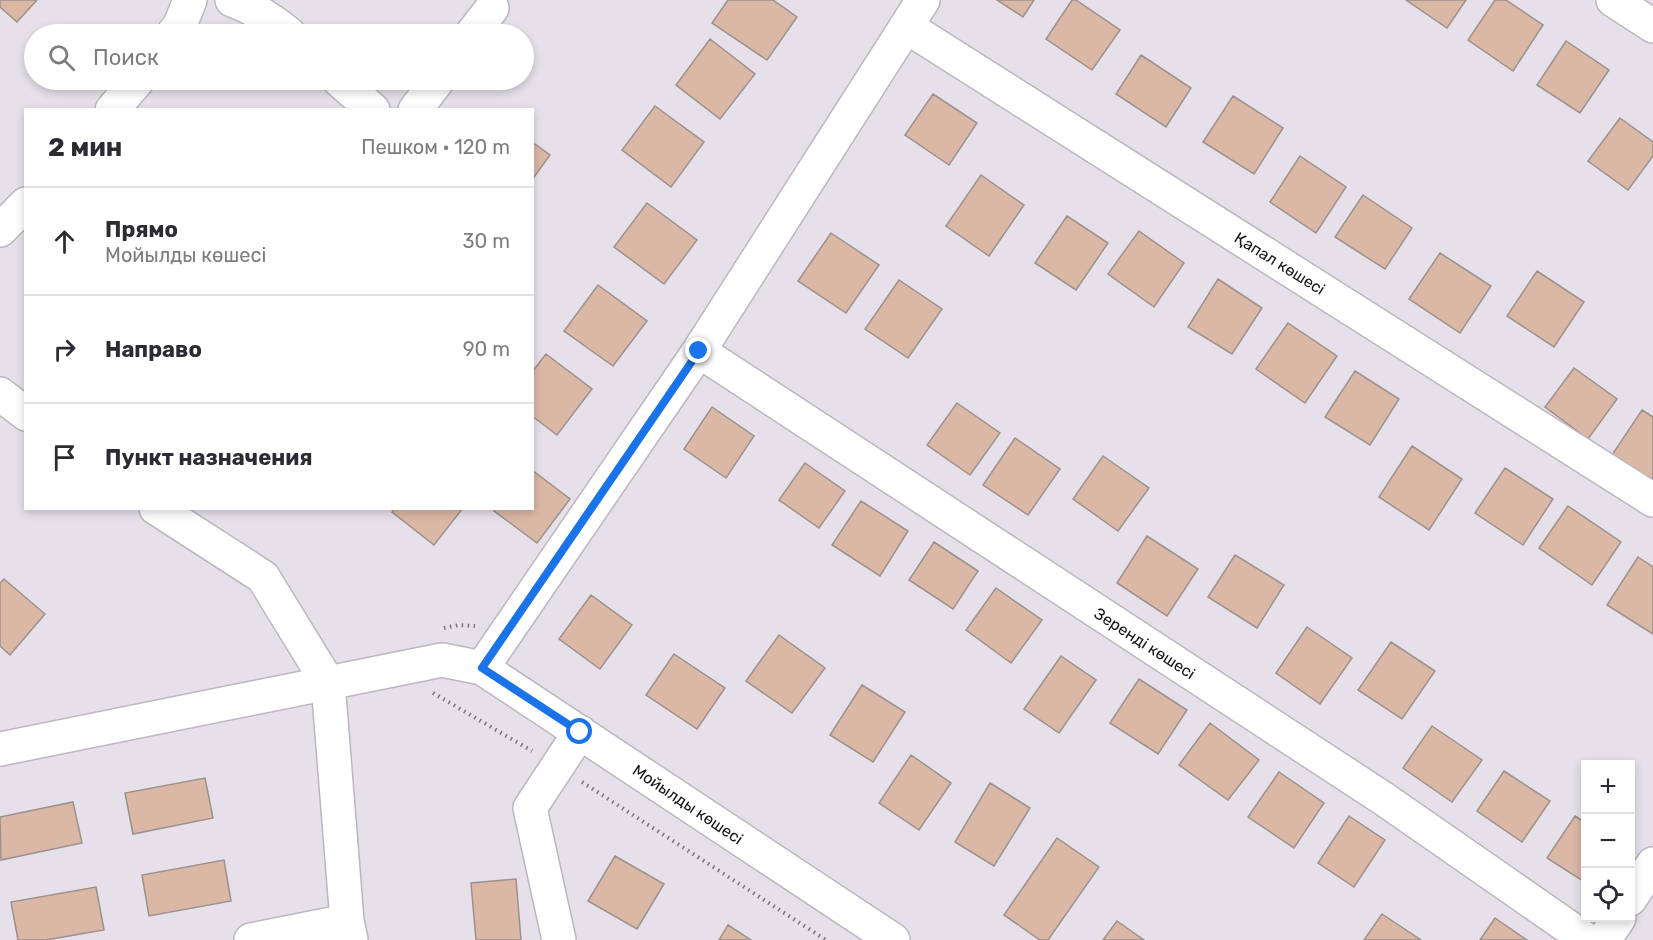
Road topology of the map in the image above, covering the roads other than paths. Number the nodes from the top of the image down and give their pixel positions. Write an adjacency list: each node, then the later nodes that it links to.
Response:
1 (190, 0): 6 (street)
2 (232, 0): 7 (street)
3 (1613, 0): 9 (street)
4 (492, 8): 8 (street)
5 (915, 13): 18 (street); 21 (street, Қапал көшесі)
6 (180, 24)
7 (277, 24)
8 (480, 24)
9 (1653, 26)
10 (129, 90): 13 (street)
11 (350, 90): 14 (street)
12 (430, 90): 15 (street)
13 (114, 108)
14 (371, 108)
15 (417, 108)
16 (24, 206): 17 (street)
17 (0, 230)
18 (699, 351): 23 (street); 34 (street, Зеренді көшесі)
19 (0, 394): 20 (street)
20 (24, 412)
21 (1653, 500)
22 (159, 510): 24 (street)
23 (482, 668): 24 (street); 25 (street, Мойылды көшесі)
24 (328, 683): 26 (street); 30 (street)
25 (580, 732): 32 (street); 33 (street, Мойылды көшесі)
26 (0, 750)
27 (1653, 864): 28 (street)
28 (1635, 891)
29 (1616, 922): 35 (street)
30 (349, 930): 31 (street)
31 (251, 940)
32 (559, 940)
33 (893, 940)
34 (1587, 940)
35 (1604, 940)

